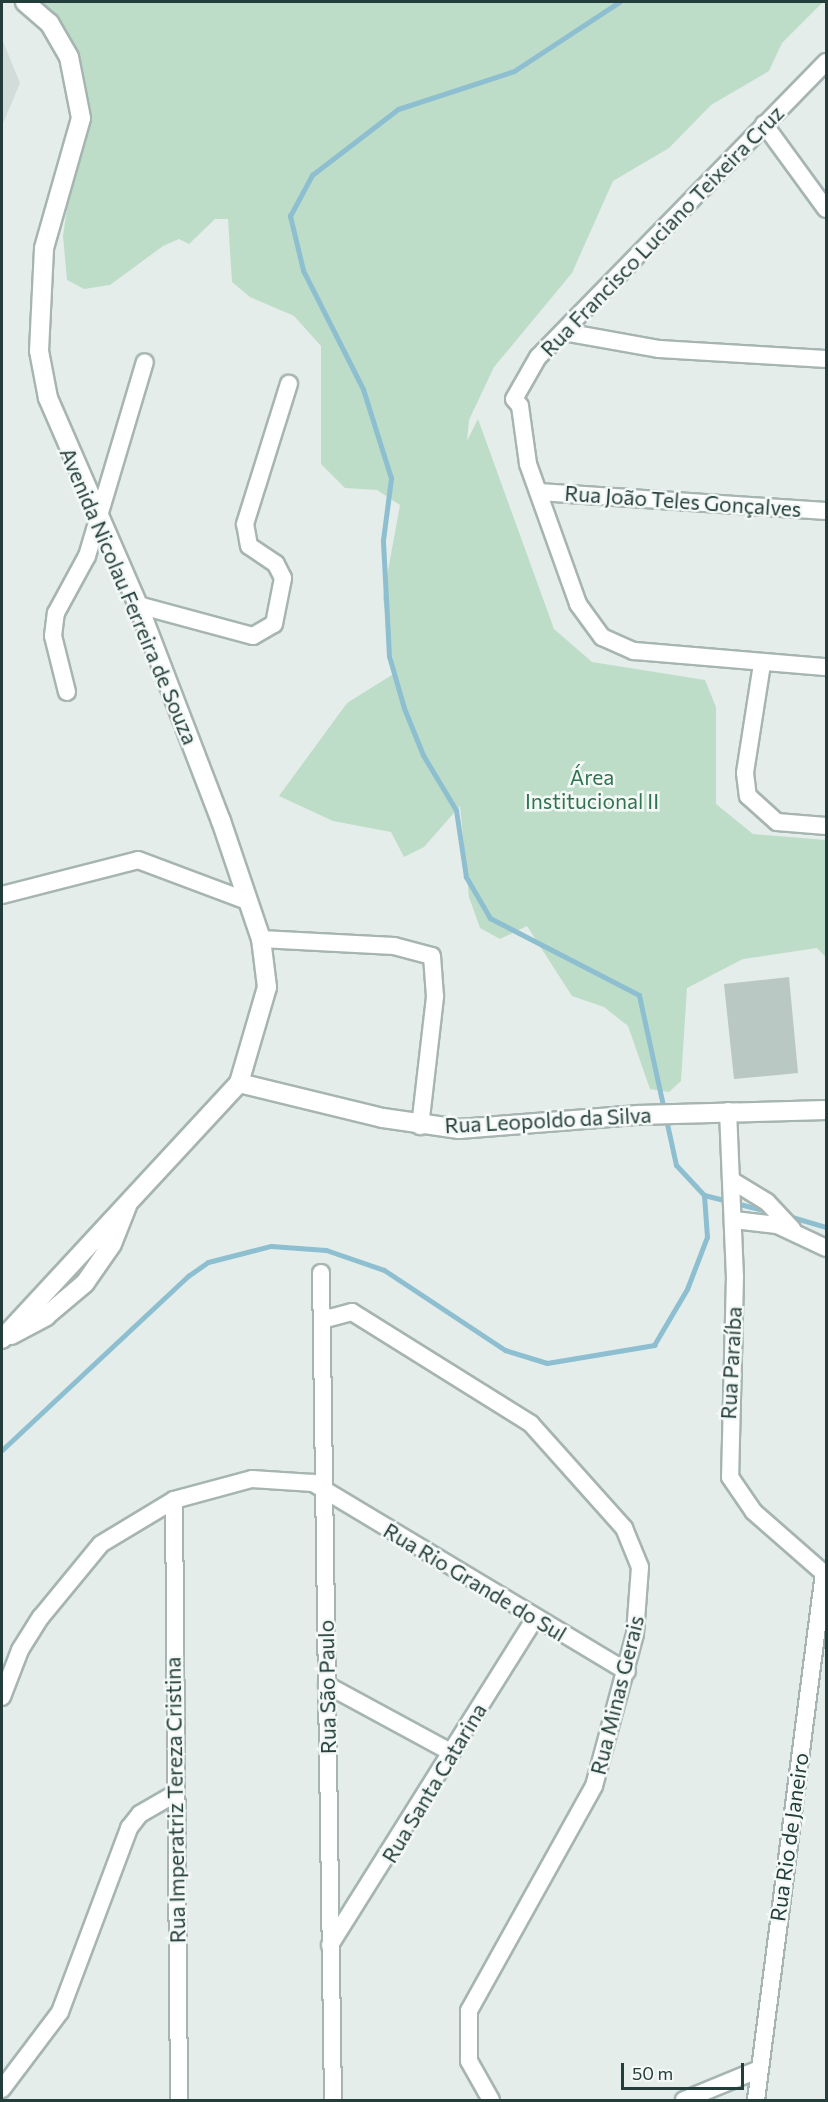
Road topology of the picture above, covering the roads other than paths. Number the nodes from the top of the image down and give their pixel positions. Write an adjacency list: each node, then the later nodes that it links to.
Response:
1 (25, 2): 11 (street, Avenida Nicolau Ferreira de Souza)
2 (826, 62): 3 (street, Rua Francisco Luciano Teixeira Cruz)
3 (764, 124): 4 (street); 5 (street, Rua Francisco Luciano Teixeira Cruz)
4 (826, 209)
5 (564, 332): 6 (street); 9 (street, Rua Francisco Luciano Teixeira Cruz)
6 (826, 359)
7 (145, 362): 11 (street)
8 (290, 384): 12 (street)
9 (539, 492): 10 (street, Rua João Teles Gonçalves); 13 (street)
10 (826, 511)
11 (98, 516): 12 (street, Avenida Nicolau Ferreira de Souza); 15 (street)
12 (138, 605): 18 (street, Avenida Nicolau Ferreira de Souza)
13 (762, 664): 14 (street); 16 (street)
14 (826, 667)
15 (67, 692)
16 (826, 826)
17 (2, 895): 18 (street)
18 (247, 901): 19 (street, Avenida Nicolau Ferreira de Souza)
19 (261, 939): 20 (street, Avenida Nicolau Ferreira de Souza); 23 (street)
20 (239, 1083): 23 (street, Rua Leopoldo da Silva); 25 (street, Avenida Nicolau Ferreira de Souza)
21 (824, 1108): 22 (street, Rua Leopoldo da Silva)
22 (728, 1110): 23 (street, Rua Leopoldo da Silva); 24 (street, Rua Paraíba)
23 (420, 1126)
24 (731, 1180): 26 (street, Rua Paraíba); 27 (street)
25 (132, 1193): 31 (street, Avenida Nicolau Ferreira de Souza); 31 (street, Avenida Nicolau Ferreira de Souza)
26 (734, 1220): 27 (street); 34 (street, Rua Paraíba)
27 (792, 1229): 28 (street)
28 (826, 1248)
29 (321, 1273): 30 (street, Rua São Paulo)
30 (322, 1320): 32 (street, Rua São Paulo); 36 (street, Rua Minas Gerais)
31 (2, 1339)
32 (325, 1491): 33 (street, Rua Rio Grande do Sul); 35 (street, Rua Rio Grande do Sul); 37 (street, Rua São Paulo)
33 (174, 1500): 38 (street, Rua Rio Grande do Sul); 40 (street, Rua Imperatriz Tereza Cristina)
34 (825, 1574): 42 (street, Rua Rio de Janeiro)
35 (535, 1618): 36 (street, Rua Rio Grande do Sul); 39 (street, Rua Santa Catarina)
36 (627, 1672): 46 (street, Rua Minas Gerais)
37 (327, 1685): 39 (street); 41 (street, Rua São Paulo)
38 (2, 1697)
39 (452, 1753): 41 (street, Rua Santa Catarina)
40 (173, 1796): 43 (street); 44 (street, Rua Imperatriz Tereza Cristina)
41 (330, 1945): 45 (street, Rua São Paulo)
42 (757, 2070): 47 (street); 48 (street, Rua Rio de Janeiro)
43 (2, 2090)
44 (179, 2100)
45 (333, 2100)
46 (491, 2100)
47 (684, 2100)
48 (756, 2100)

